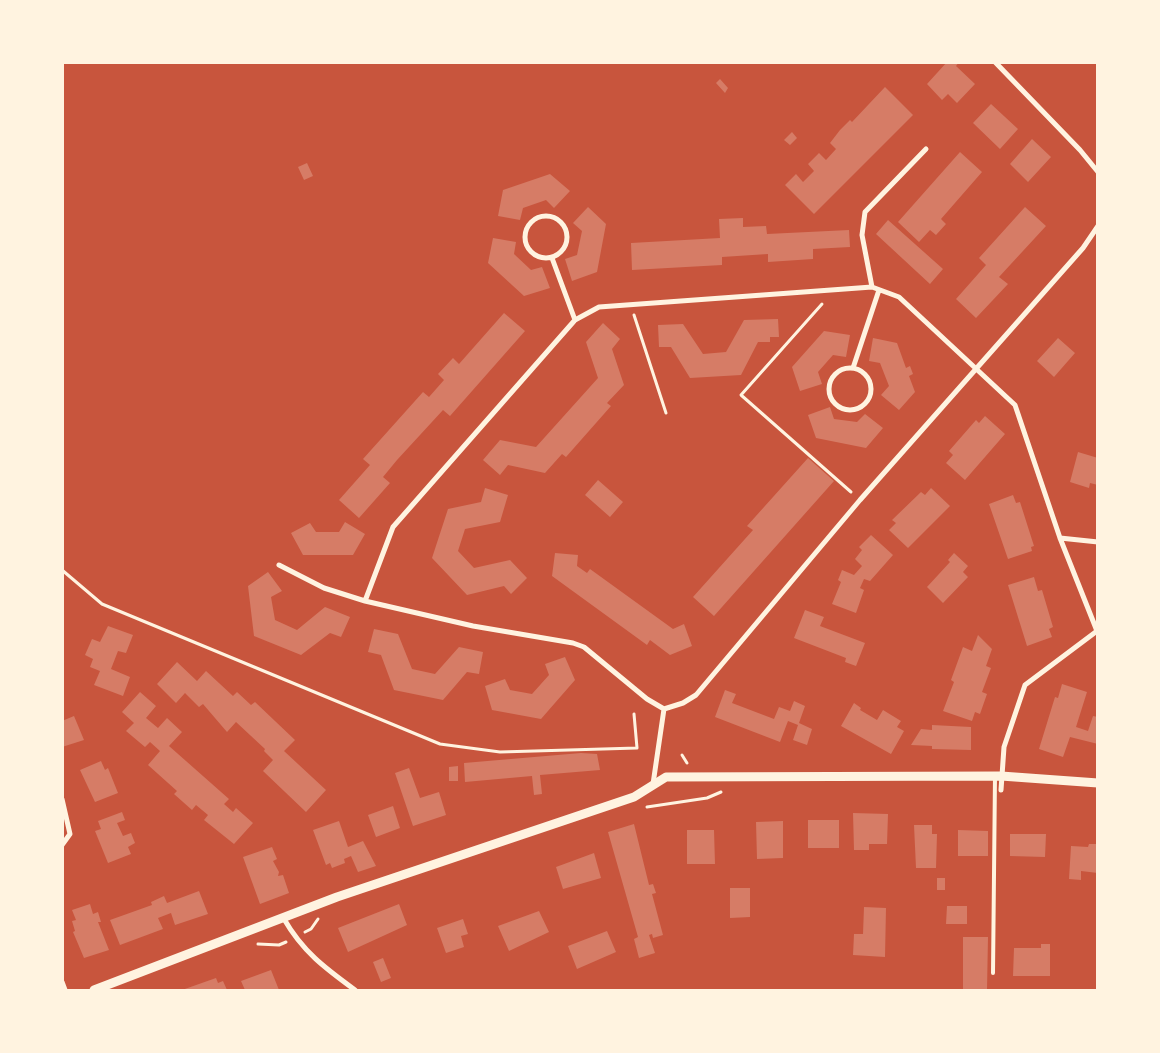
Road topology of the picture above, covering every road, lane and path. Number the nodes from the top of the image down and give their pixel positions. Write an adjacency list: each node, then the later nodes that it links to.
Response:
1 (995, 62): 3 (street)
2 (926, 150): 6 (street)
3 (1098, 172)
4 (1098, 226): 12 (street)
5 (552, 258): 5 (street); 10 (street)
6 (872, 288): 7 (street); 8 (street)
7 (834, 290): 9 (street); 14 (path)
8 (879, 290): 11 (street); 12 (street)
9 (631, 305): 10 (street); 13 (path)
10 (575, 320): 19 (street)
11 (853, 368): 11 (street)
12 (976, 368): 14 (street); 15 (street)
13 (666, 413)
14 (860, 500): 21 (street)
15 (1060, 538): 16 (street); 20 (street)
16 (1098, 542)
17 (280, 566): 19 (street)
18 (62, 570): 22 (path)
19 (365, 601): 21 (street)
20 (1097, 631): 23 (street)
21 (664, 709): 25 (street)
22 (634, 714)
23 (998, 776): 24 (street); 25 (street); 26 (street); 34 (lane)
24 (1098, 783)
25 (653, 784): 32 (street)
26 (1001, 790)
27 (723, 791): 29 (path)
28 (62, 799): 30 (street)
29 (639, 808)
30 (62, 845)
31 (321, 917): 33 (path)
32 (284, 919): 37 (street); 38 (street)
33 (311, 929)
34 (993, 972)
35 (62, 982): 36 (street)
36 (65, 990)
37 (94, 990)
38 (354, 990)

